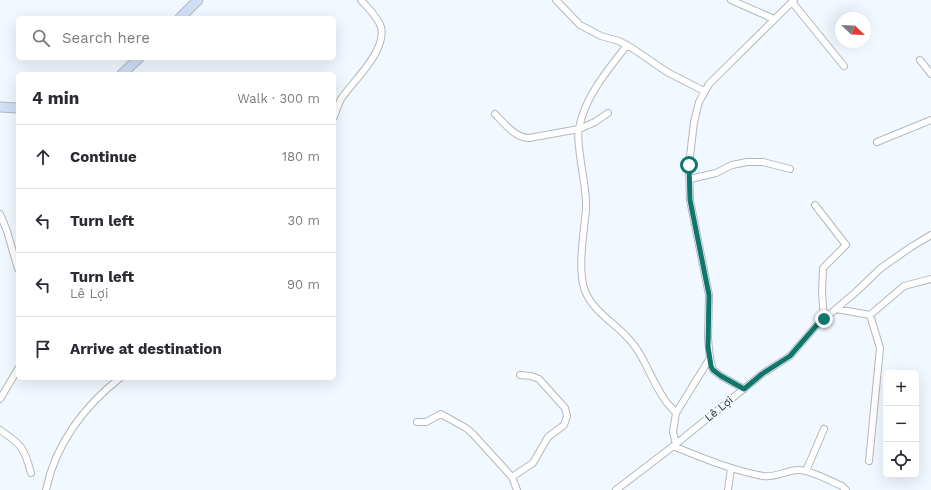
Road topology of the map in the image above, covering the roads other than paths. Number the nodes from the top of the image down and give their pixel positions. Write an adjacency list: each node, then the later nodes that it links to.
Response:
1 (198, 0): 6 (main road)
2 (361, 0): 17 (street)
3 (556, 0): 8 (street)
4 (731, 0): 7 (street)
5 (793, 1): 7 (street); 11 (street)
6 (182, 16)
7 (774, 19): 14 (street)
8 (628, 46): 14 (street); 21 (street)
9 (137, 60): 12 (main road)
10 (920, 60): 13 (street)
11 (844, 66)
12 (124, 72)
13 (931, 74)
14 (704, 91): 24 (street)
15 (0, 107): 16 (main road)
16 (16, 108)
17 (336, 112)
18 (495, 114): 21 (street)
19 (608, 114): 21 (street)
20 (931, 120): 22 (street)
21 (579, 129): 39 (street)
22 (877, 142)
23 (790, 170): 24 (street)
24 (690, 179): 33 (street)
25 (815, 206): 32 (street)
26 (0, 214): 28 (street)
27 (931, 235): 30 (street, Lê Lợi)
28 (16, 262)
29 (931, 279): 31 (street)
30 (836, 308): 31 (street); 32 (street, Lê Lợi)
31 (870, 315): 44 (street)
32 (824, 319): 37 (street, Lê Lợi)
33 (710, 358): 37 (street); 39 (street)
34 (16, 372): 38 (street)
35 (520, 375): 48 (street)
36 (118, 380): 49 (street)
37 (744, 389): 43 (street, Lê Lợi)
38 (0, 399)
39 (676, 413): 43 (street)
40 (418, 422): 48 (street)
41 (824, 429): 46 (street)
42 (0, 430): 47 (street)
43 (675, 445): 45 (street); 51 (street, Lê Lợi)
44 (869, 461)
45 (731, 469): 46 (street); 52 (street)
46 (806, 471): 53 (street)
47 (31, 473)
48 (512, 477): 50 (street)
49 (46, 490)
50 (517, 490)
51 (616, 490)
52 (728, 490)
53 (846, 490)

